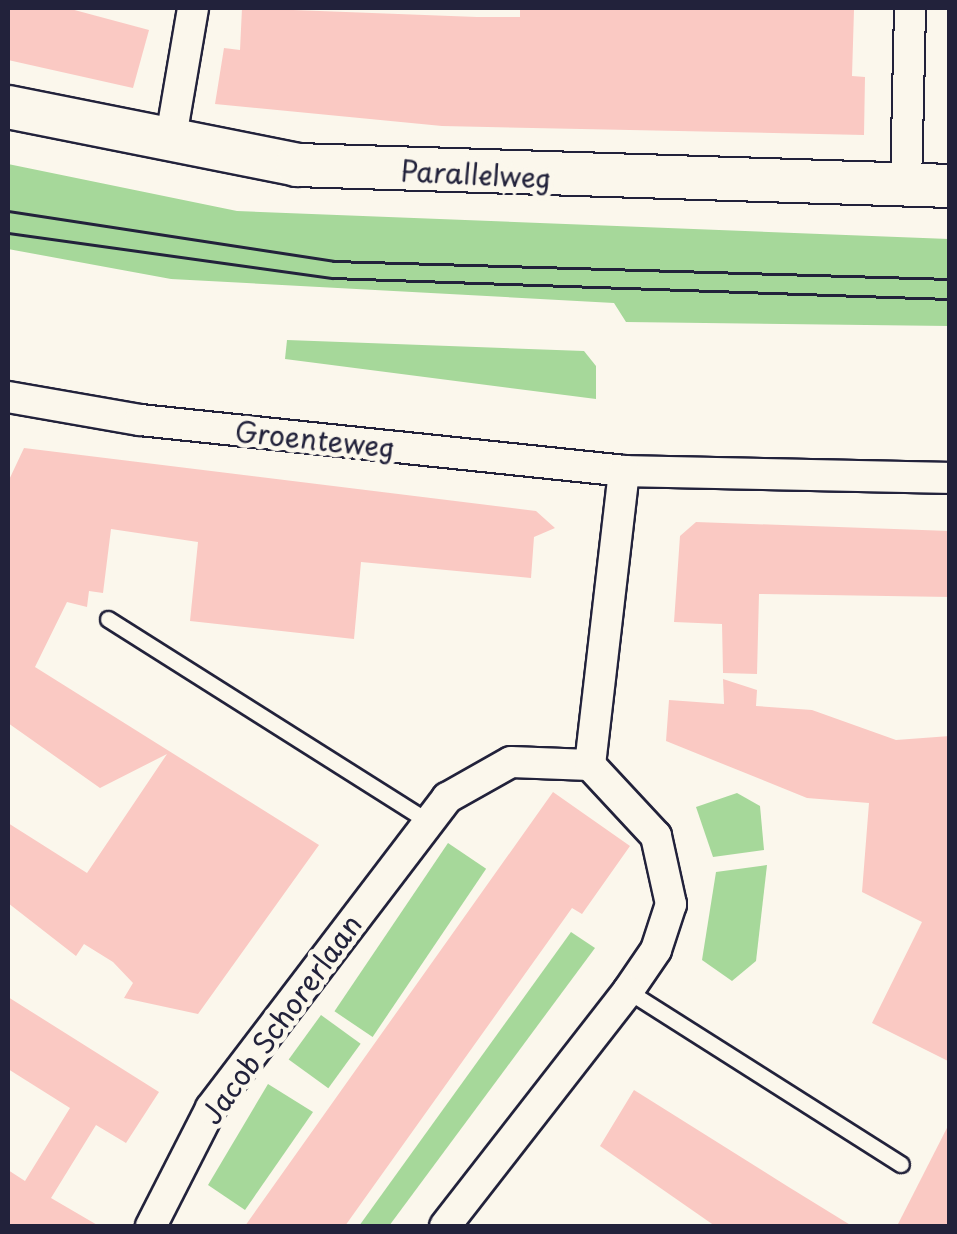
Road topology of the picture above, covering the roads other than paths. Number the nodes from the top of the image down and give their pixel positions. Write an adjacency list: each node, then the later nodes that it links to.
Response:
1 (193, 8): 4 (street)
2 (910, 8): 5 (street)
3 (8, 108): 4 (street, Parallelweg)
4 (170, 144): 5 (street, Parallelweg)
5 (906, 186): 6 (street, Parallelweg)
6 (950, 186)
7 (8, 397): 8 (street, Groenteweg)
8 (624, 470): 9 (street, Groenteweg); 11 (street)
9 (950, 478)
10 (108, 619): 12 (lane)
11 (590, 765): 12 (street, Jacob Schorerlaan); 13 (street)
12 (427, 821): 15 (street, Jacob Schorerlaan)
13 (628, 991): 14 (lane); 16 (street)
14 (901, 1164)
15 (152, 1226)
16 (445, 1226)

